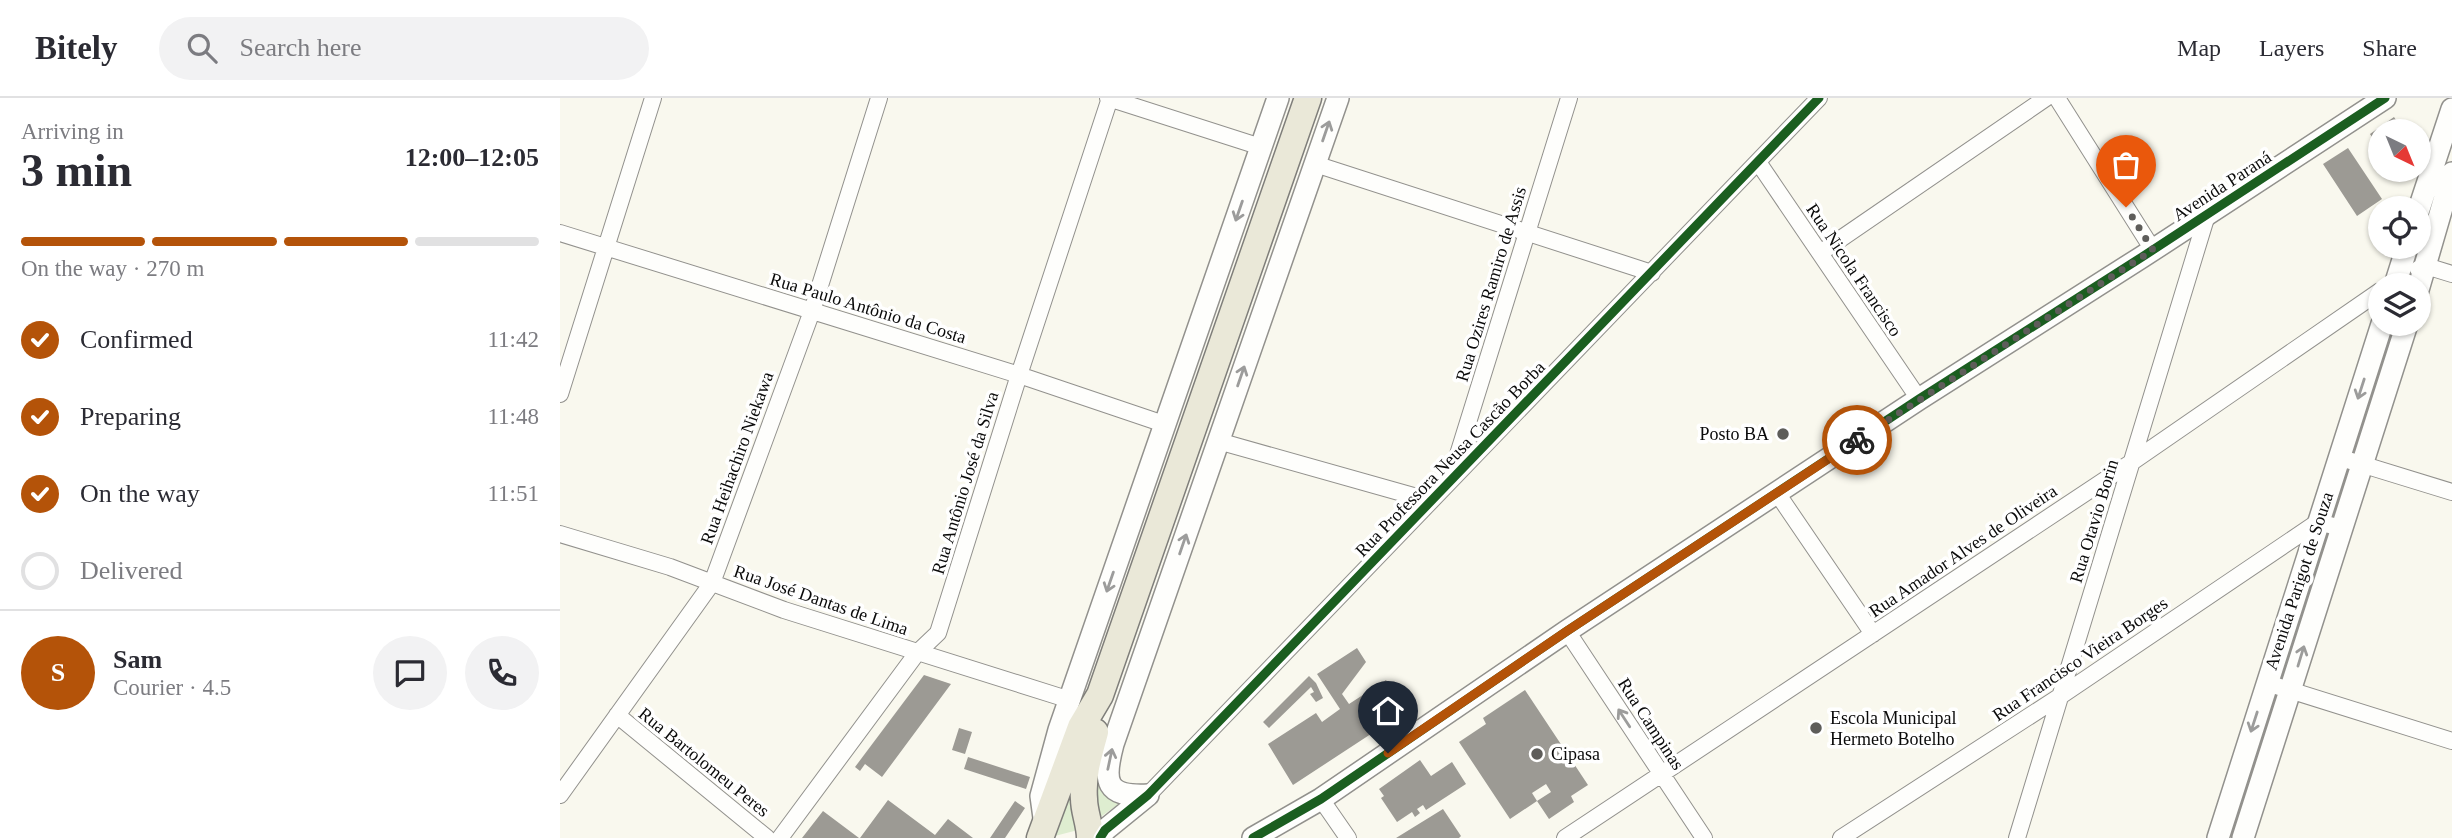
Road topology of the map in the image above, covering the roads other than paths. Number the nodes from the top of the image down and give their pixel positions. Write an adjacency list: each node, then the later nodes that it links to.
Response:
1 (653, 98): 21 (street)
2 (879, 98): 30 (street, Rua Heihachiro Niekawa)
3 (1109, 98): 13 (street); 33 (street, Rua Antônio José da Silva)
4 (1278, 98): 13 (street)
5 (1308, 98): 54 (main road)
6 (1338, 98): 15 (street, one-way to 6)
7 (1569, 98): 19 (street, Rua Ozires Ramiro de Assis)
8 (1819, 98): 14 (street, Rua Professora Neusa Cascão Borba)
9 (2046, 98): 23 (street)
10 (2057, 98): 22 (street)
11 (2385, 98): 18 (street, Avenida Paraná)
12 (2452, 109): 17 (street)
13 (1261, 147): 36 (street, one-way to 36)
14 (1758, 162): 23 (street, Rua Nicola Francisco); 25 (street, Rua Professora Neusa Cascão Borba)
15 (1315, 164): 19 (street); 37 (street, one-way to 15)
16 (2452, 173): 24 (street)
17 (2423, 196)
18 (2207, 215): 22 (street, Avenida Paraná); 39 (street, Rua Otavio Borin)
19 (1527, 232): 25 (street); 41 (street, Rua Ozires Ramiro de Assis)
20 (560, 233): 21 (street, Rua Paulo Antônio da Costa)
21 (606, 248): 30 (street, Rua Paulo Antônio da Costa); 34 (street)
22 (2153, 250): 35 (street, Avenida Paraná)
23 (1820, 253): 35 (street, Rua Nicola Francisco)
24 (2426, 265): 26 (street, Rua Amador Alves de Oliveira); 27 (street); 28 (street)
25 (1652, 273): 41 (street, Rua Professora Neusa Cascão Borba)
26 (2412, 273)
27 (2423, 273)
28 (2452, 274)
29 (2368, 300): 39 (street, Rua Amador Alves de Oliveira)
30 (812, 311): 33 (street, Rua Paulo Antônio da Costa); 48 (street, Rua Heihachiro Niekawa)
31 (2378, 336): 38 (street, Avenida Parigot de Souza, one-way to 38)
32 (2403, 336): 40 (street, Avenida Parigot de Souza)
33 (1019, 375): 36 (street, Rua Paulo Antônio da Costa); 51 (street, Rua Antônio José da Silva)
34 (560, 394)
35 (1919, 399): 43 (street, Avenida Paraná)
36 (1164, 424): 56 (street, one-way to 56)
37 (1218, 441): 44 (street); 61 (street, one-way to 37)
38 (2338, 457): 40 (street); 45 (street, Avenida Parigot de Souza)
39 (2132, 462): 50 (street, Rua Amador Alves de Oliveira); 55 (street, Rua Otavio Borin)
40 (2361, 464): 42 (street); 46 (street, Avenida Parigot de Souza)
41 (1450, 481): 44 (street, Rua Professora Neusa Cascão Borba)
42 (2452, 492)
43 (1777, 493): 49 (street, Avenida Paraná); 50 (street)
44 (1431, 501): 61 (street, Rua Professora Neusa Cascão Borba)
45 (2318, 522): 46 (street); 52 (street, Avenida Parigot de Souza); 55 (street, Rua Francisco Vieira Borges)
46 (2341, 528): 53 (street, Avenida Parigot de Souza, one-way to 46)
47 (560, 534): 48 (street, Rua José Dantas de Lima)
48 (712, 583): 51 (street, Rua José Dantas de Lima); 57 (street, Rua Heihachiro Niekawa)
49 (1567, 631): 59 (street, Rua Campinas, one-way to 49); 62 (street, Avenida Paraná)
50 (1873, 634): 59 (street, Rua Amador Alves de Oliveira)
51 (917, 653): 56 (street, Rua José Dantas de Lima); 65 (street, Rua Antônio José da Silva)
52 (2267, 683): 53 (street); 75 (street, Avenida Parigot de Souza, one-way to 75)
53 (2290, 690): 58 (street); 76 (street, Avenida Parigot de Souza)
54 (1100, 695): 63 (main road); 66 (main road)
55 (2062, 695): 73 (street, Rua Francisco Vieira Borges); 74 (street, Rua Otavio Borin)
56 (1070, 699): 63 (street)
57 (617, 715): 60 (street, Rua Heihachiro Niekawa); 64 (street, Rua Bartolomeu Peres)
58 (2452, 741)
59 (1661, 775): 71 (street, Rua Amador Alves de Oliveira); 72 (street, Rua Campinas)
60 (560, 795)
61 (1148, 795): 67 (street, Rua Professora Neusa Cascão Borba)
62 (1313, 804): 68 (street, Avenida Paraná); 69 (street, Avenida Paraná); 70 (street)
63 (1043, 831)
64 (767, 838)
65 (780, 838)
66 (1090, 838)
67 (1100, 838)
68 (1253, 838)
69 (1268, 838)
70 (1348, 838)
71 (1565, 838)
72 (1704, 838)
73 (1841, 838)
74 (2017, 838)
75 (2218, 838)
76 (2244, 838)

